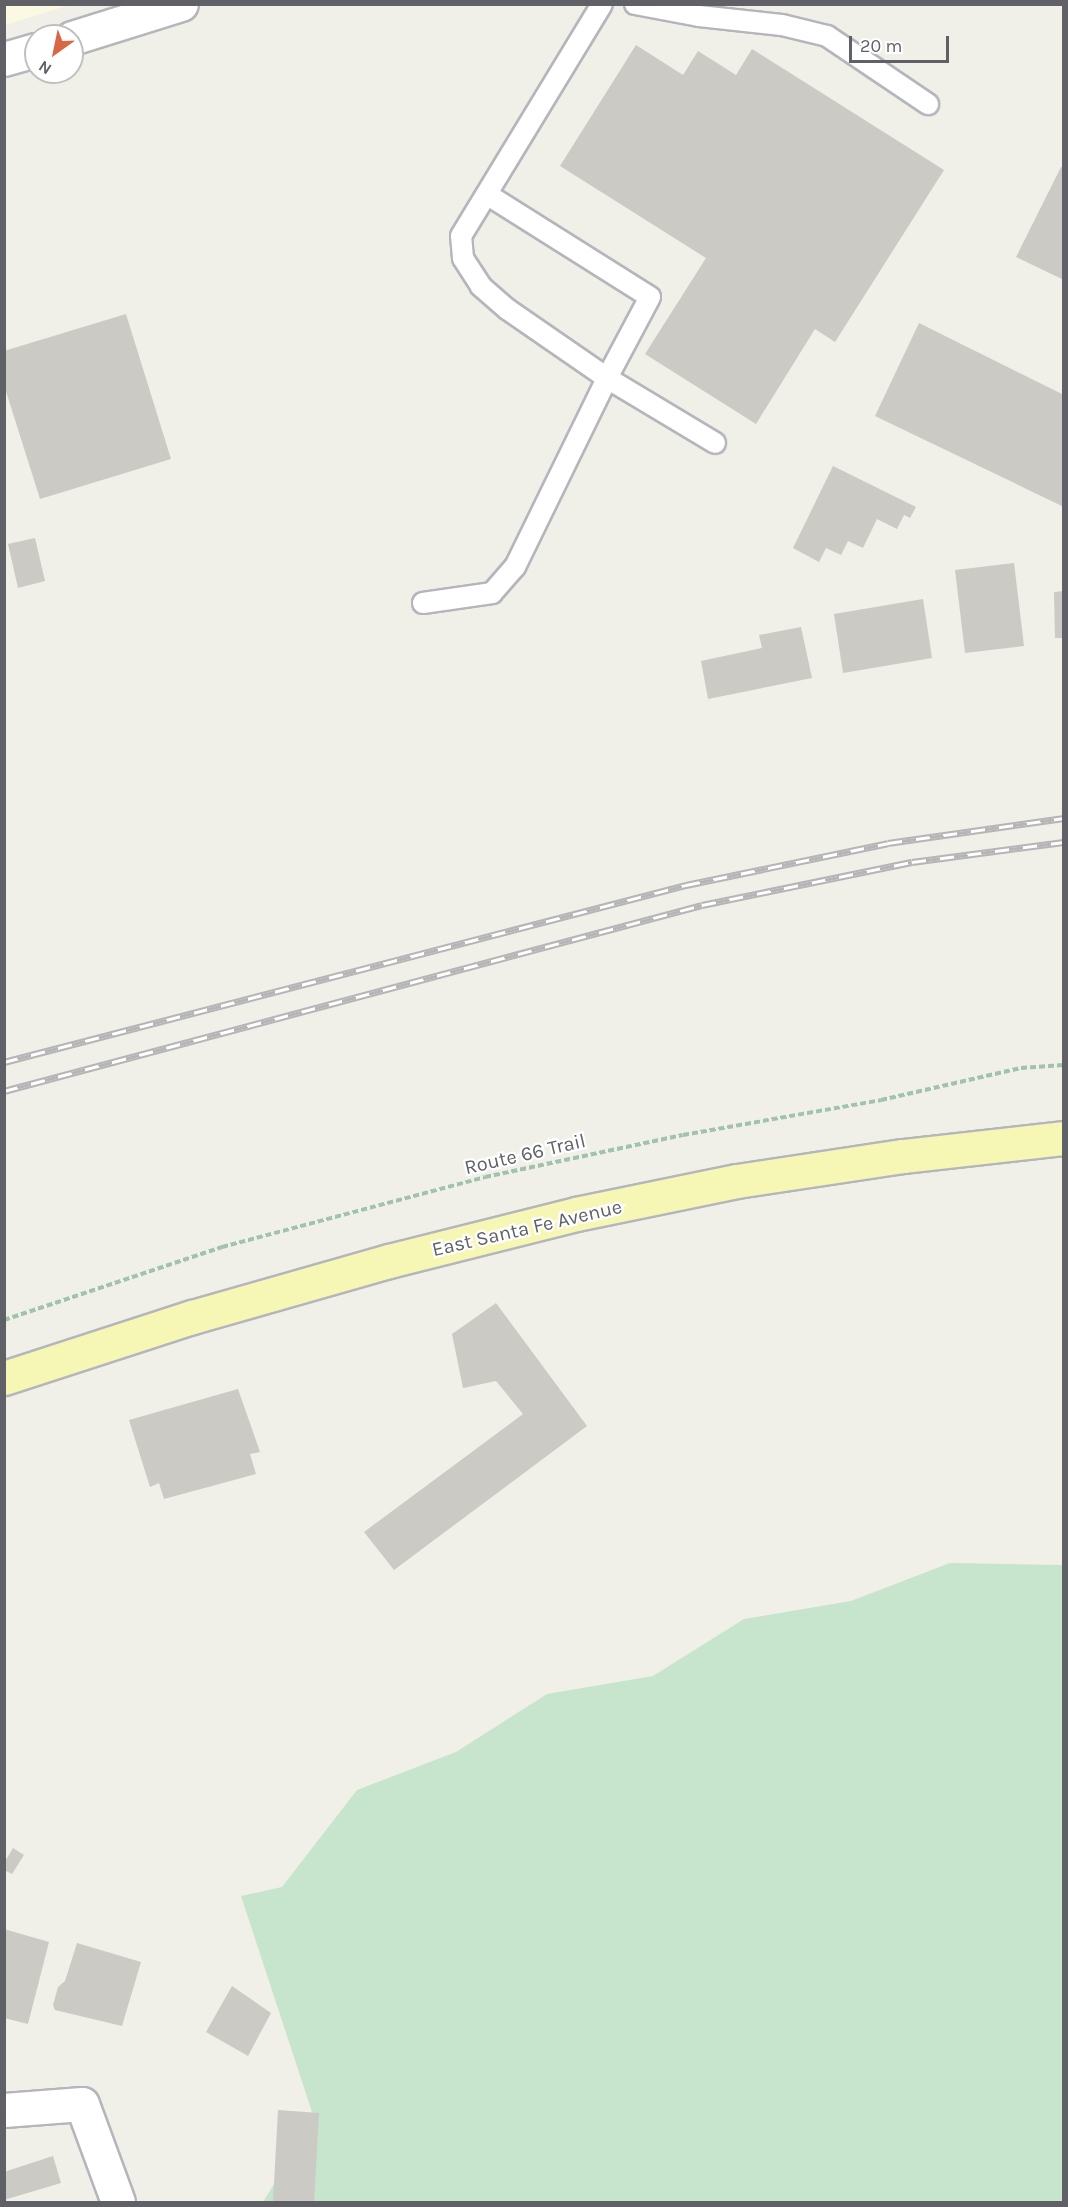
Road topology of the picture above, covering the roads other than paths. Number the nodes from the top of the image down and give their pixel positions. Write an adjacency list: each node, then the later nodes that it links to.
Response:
1 (181, 4): 4 (street)
2 (602, 4): 8 (lane)
3 (635, 4): 7 (lane)
4 (84, 34)
5 (24, 53): 6 (street)
6 (4, 59)
7 (928, 104)
8 (488, 195): 9 (lane); 9 (lane)
9 (607, 378): 10 (lane); 11 (lane)
10 (714, 442)
11 (423, 603)
12 (1064, 1138): 13 (main road, East Santa Fe Avenue)
13 (4, 1378)
14 (4, 2110): 15 (street)
15 (118, 2202)

